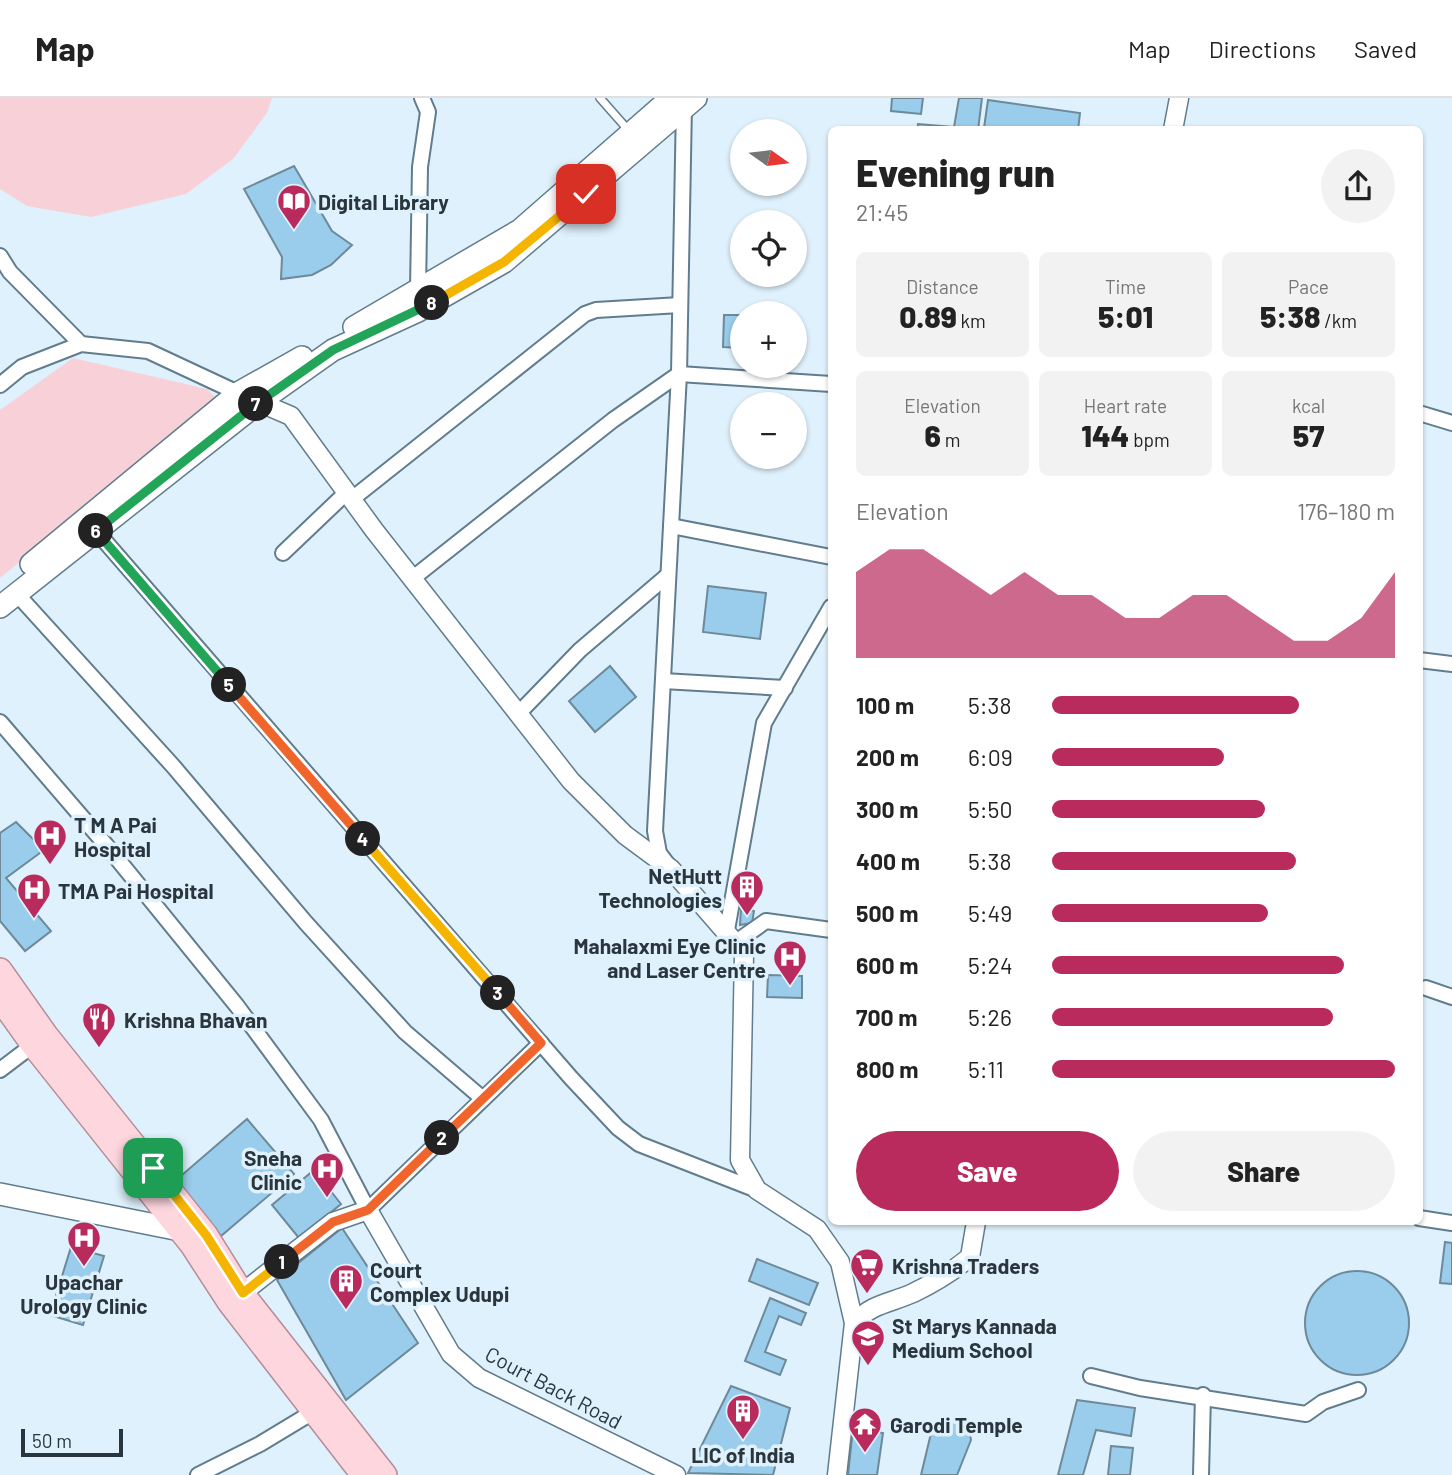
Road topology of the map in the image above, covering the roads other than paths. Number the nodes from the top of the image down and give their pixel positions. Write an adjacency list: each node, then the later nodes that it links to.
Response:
1 (422, 98): 8 (street)
2 (600, 98): 6 (lane)
3 (1179, 98): 5 (street)
4 (683, 100): 6 (main road); 9 (street); 15 (main road)
5 (1174, 126)
6 (631, 132): 8 (main road)
7 (0, 256): 10 (street)
8 (418, 290): 14 (main road)
9 (680, 305): 11 (street); 18 (street)
10 (82, 344): 13 (street); 14 (street)
11 (679, 374): 12 (street); 19 (street); 24 (street)
12 (828, 384)
13 (0, 385)
14 (238, 393): 15 (street); 25 (main road)
15 (258, 402): 18 (street); 20 (main road)
16 (1423, 414): 17 (street)
17 (1452, 423)
18 (349, 496): 21 (street); 24 (street)
19 (671, 526): 22 (street); 23 (street)
20 (96, 531): 25 (main road); 40 (street)
21 (283, 553)
22 (828, 556)
23 (668, 575): 29 (street); 31 (street)
24 (413, 578): 31 (street)
25 (5, 597): 43 (street)
26 (828, 612): 30 (street)
27 (1423, 660): 28 (street)
28 (1452, 664)
29 (663, 681): 30 (street); 33 (street)
30 (785, 688): 35 (street)
31 (518, 714): 33 (street)
32 (0, 722): 46 (street)
33 (671, 869): 35 (street)
34 (828, 930): 35 (street)
35 (732, 936): 44 (street)
36 (0, 970): 51 (main road)
37 (1426, 988): 38 (street)
38 (1452, 997)
39 (0, 999): 41 (main road)
40 (541, 1043): 43 (street); 44 (street)
41 (33, 1045): 42 (street); 50 (main road)
42 (0, 1070)
43 (483, 1099): 46 (street)
44 (757, 1190): 53 (street)
45 (0, 1194): 50 (main road)
46 (368, 1210): 52 (street); 61 (street, Court Back Road)
47 (1423, 1219): 48 (street)
48 (1452, 1223)
49 (975, 1225): 53 (street)
50 (180, 1230): 51 (main road); 57 (main road)
51 (206, 1235): 52 (main road)
52 (243, 1293): 60 (main road)
53 (854, 1323): 62 (street)
54 (1090, 1376): 56 (street)
55 (1358, 1390): 56 (street)
56 (1203, 1395): 63 (street)
57 (313, 1412): 58 (street); 59 (main road)
58 (198, 1475)
59 (363, 1475)
60 (385, 1475)
61 (676, 1475)
62 (837, 1475)
63 (1201, 1475)

